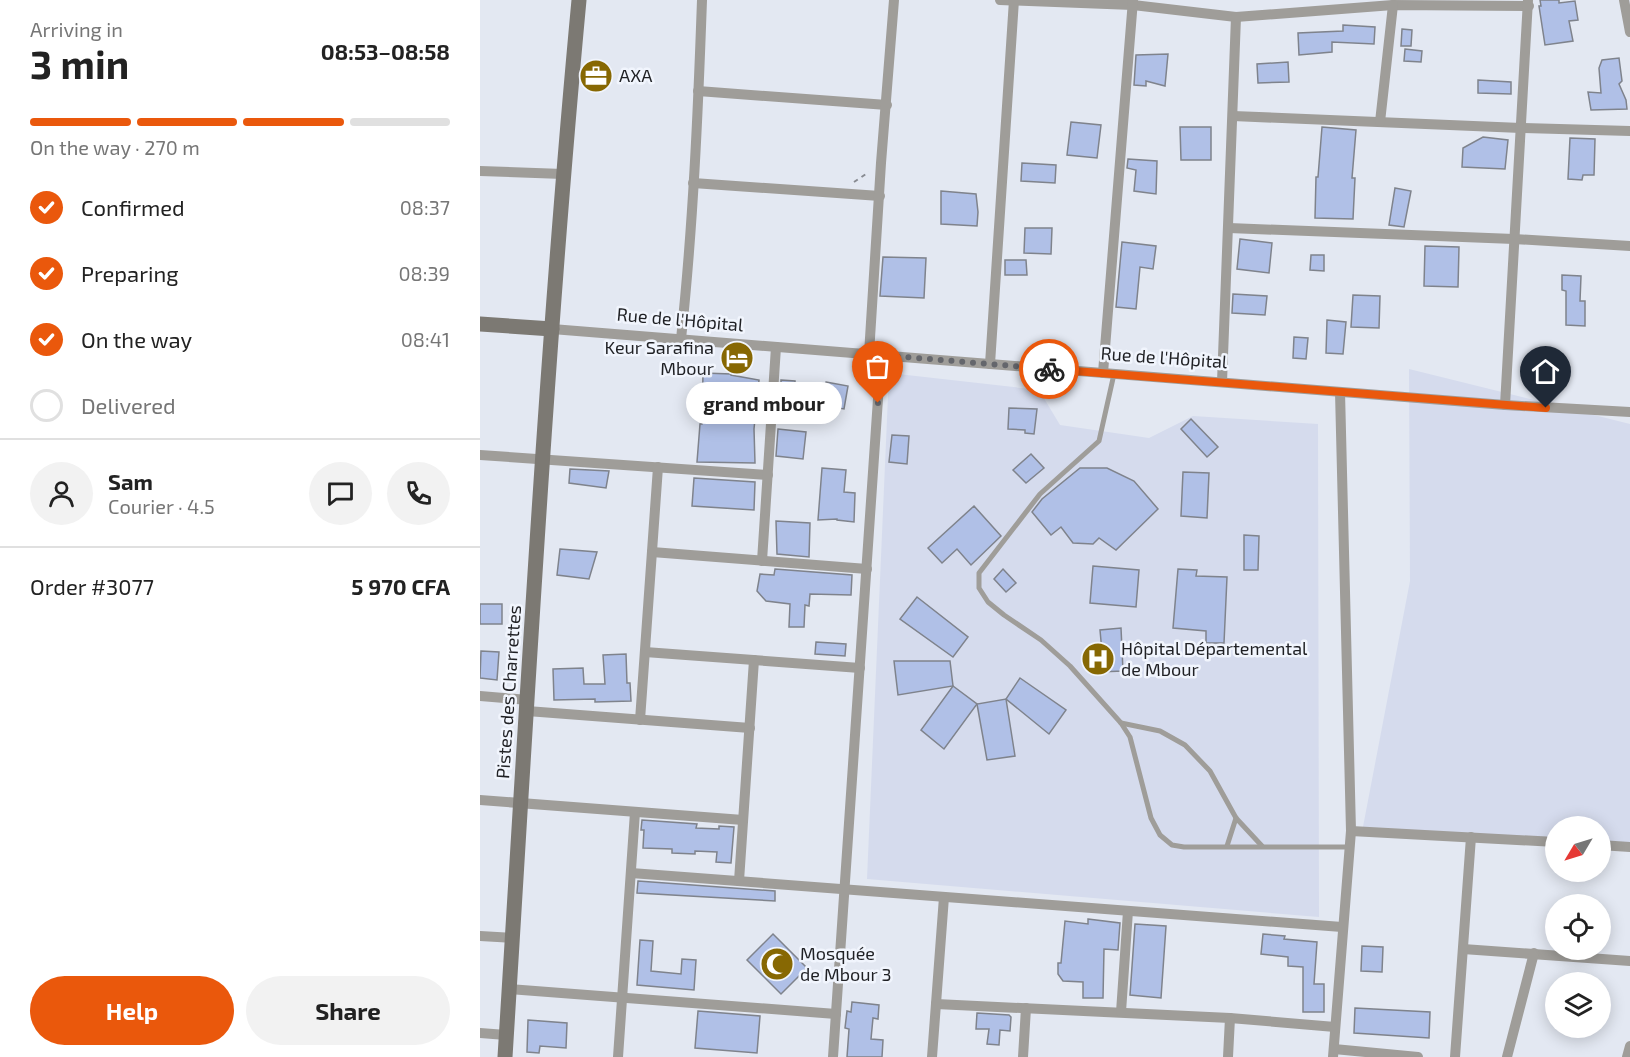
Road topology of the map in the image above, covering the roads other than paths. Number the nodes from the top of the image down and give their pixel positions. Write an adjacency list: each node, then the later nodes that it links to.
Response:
1 (579, 0): 19 (main road, Pistes des Charrettes)
2 (702, 0): 12 (street)
3 (894, 0): 13 (street)
4 (1000, 0): 6 (street)
5 (1624, 0): 11 (street)
6 (1014, 1): 7 (street); 31 (street)
7 (1133, 3): 10 (street); 32 (street)
8 (1528, 3): 9 (street); 16 (street)
9 (1392, 5): 10 (street); 15 (street)
10 (1236, 17): 14 (street)
11 (1630, 32)
12 (698, 91): 13 (street); 20 (street)
13 (887, 105): 21 (street)
14 (1233, 116): 15 (street); 22 (street)
15 (1380, 122): 16 (street)
16 (1521, 128): 17 (street); 23 (street)
17 (1630, 131)
18 (480, 171): 19 (street)
19 (563, 174): 26 (main road, Pistes des Charrettes)
20 (693, 183): 21 (street); 27 (street)
21 (880, 196): 29 (street)
22 (1229, 228): 23 (street); 34 (street)
23 (1515, 239): 24 (street); 36 (street)
24 (1630, 246)
25 (480, 324): 26 (main road, Rue de l'Hôpital)
26 (552, 329): 27 (street, Rue de l'Hôpital); 39 (main road, Pistes des Charrettes)
27 (681, 339): 28 (street, Rue de l'Hôpital)
28 (776, 347): 29 (street, Rue de l'Hôpital); 41 (street)
29 (869, 354): 30 (street, Rue de l'Hôpital)
30 (881, 355): 31 (street, Rue de l'Hôpital); 44 (street)
31 (990, 364): 32 (street, Rue de l'Hôpital)
32 (1103, 373): 33 (street, Rue de l'Hôpital)
33 (1114, 374): 34 (street, Rue de l'Hôpital); 51 (lane)
34 (1222, 382): 35 (street, Rue de l'Hôpital)
35 (1340, 392): 36 (street, Rue de l'Hôpital); 58 (street)
36 (1505, 405): 37 (street, Rue de l'Hôpital)
37 (1630, 412)
38 (480, 455): 39 (street)
39 (544, 459): 40 (street); 49 (main road, Pistes des Charrettes)
40 (658, 467): 41 (street); 42 (street)
41 (768, 476): 43 (street)
42 (652, 552): 43 (street); 45 (street)
43 (762, 561): 44 (street)
44 (867, 569): 47 (street)
45 (645, 652): 46 (street); 50 (street)
46 (754, 660): 47 (street); 52 (street)
47 (860, 668): 68 (street)
48 (480, 696): 49 (street)
49 (528, 705): 50 (street); 54 (main road, Pistes des Charrettes)
50 (640, 720): 52 (street)
51 (1121, 723): 56 (lane); 61 (lane)
52 (750, 728): 57 (street)
53 (480, 800): 54 (street)
54 (521, 803): 55 (street); 73 (main road, Pistes des Charrettes)
55 (635, 812): 57 (street); 66 (street)
56 (1236, 818): 61 (lane); 62 (lane)
57 (743, 820): 67 (street)
58 (1351, 831): 59 (street); 64 (street)
59 (1471, 837): 60 (street); 74 (street)
60 (1545, 841)
61 (1227, 846): 62 (lane)
62 (1262, 846): 64 (lane)
63 (1611, 846): 65 (street)
64 (1351, 847): 71 (street)
65 (1630, 847)
66 (631, 873): 67 (street); 78 (street)
67 (739, 881): 68 (street)
68 (844, 889): 69 (street); 82 (street)
69 (944, 897): 70 (street); 79 (street)
70 (1128, 911): 71 (street); 81 (street)
71 (1342, 927): 84 (street)
72 (480, 936): 73 (street)
73 (513, 938): 77 (main road, Pistes des Charrettes)
74 (1463, 949): 75 (street); 96 (street)
75 (1534, 953): 76 (street); 97 (street)
76 (1630, 961)
77 (509, 989): 78 (street); 86 (main road, Pistes des Charrettes)
78 (622, 998): 82 (street); 90 (street)
79 (936, 1004): 80 (street); 92 (street)
80 (1026, 1008): 81 (street); 93 (street)
81 (1121, 1012): 83 (street)
82 (836, 1014): 91 (street)
83 (1230, 1018): 84 (street); 94 (street)
84 (1335, 1027): 88 (street)
85 (480, 1033): 86 (street)
86 (506, 1035): 89 (main road, Pistes des Charrettes)
87 (1630, 1046): 98 (street)
88 (1334, 1053): 95 (street)
89 (505, 1057)
90 (618, 1057)
91 (833, 1057)
92 (932, 1057)
93 (1023, 1057)
94 (1228, 1057)
95 (1418, 1057)
96 (1455, 1057)
97 (1507, 1057)
98 (1627, 1057)

